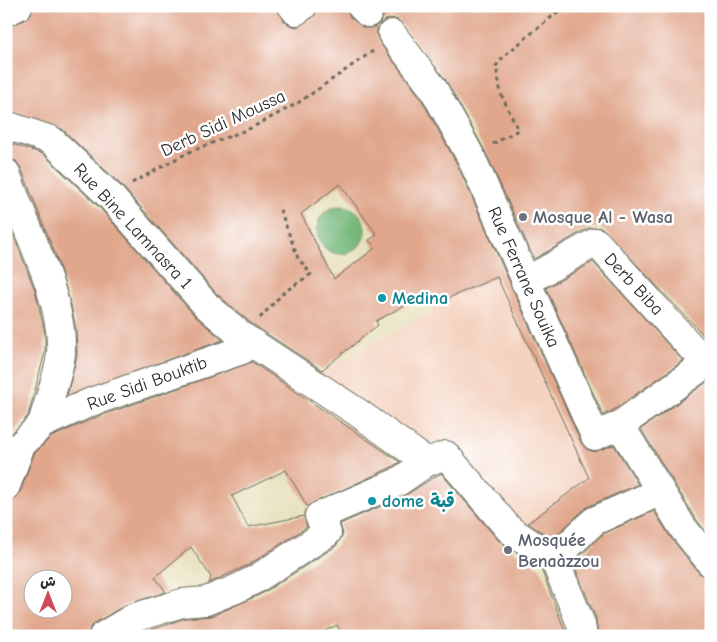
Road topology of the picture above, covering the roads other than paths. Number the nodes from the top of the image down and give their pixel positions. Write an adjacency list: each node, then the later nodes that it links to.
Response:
1 (18, 6): 4 (street)
2 (292, 6): 3 (street)
3 (303, 6)
4 (6, 12)
5 (393, 36): 8 (street, Rue Ferrane Souika)
6 (6, 124): 9 (street, Rue Bine Lamnasra 1)
7 (6, 173): 11 (street)
8 (525, 282): 10 (street, Derb Biba); 12 (street, Rue Ferrane Souika)
9 (247, 340): 11 (street, Rue Sidi Bouktib); 14 (street, Rue Bine Lamnasra 1)
10 (709, 360): 12 (street)
11 (42, 424): 13 (street)
12 (620, 425): 16 (street)
13 (14, 445): 15 (street)
14 (427, 462): 17 (street); 19 (street)
15 (6, 486)
16 (659, 492): 17 (street); 18 (street)
17 (554, 559): 20 (street)
18 (711, 563)
19 (103, 636)
20 (583, 636)

